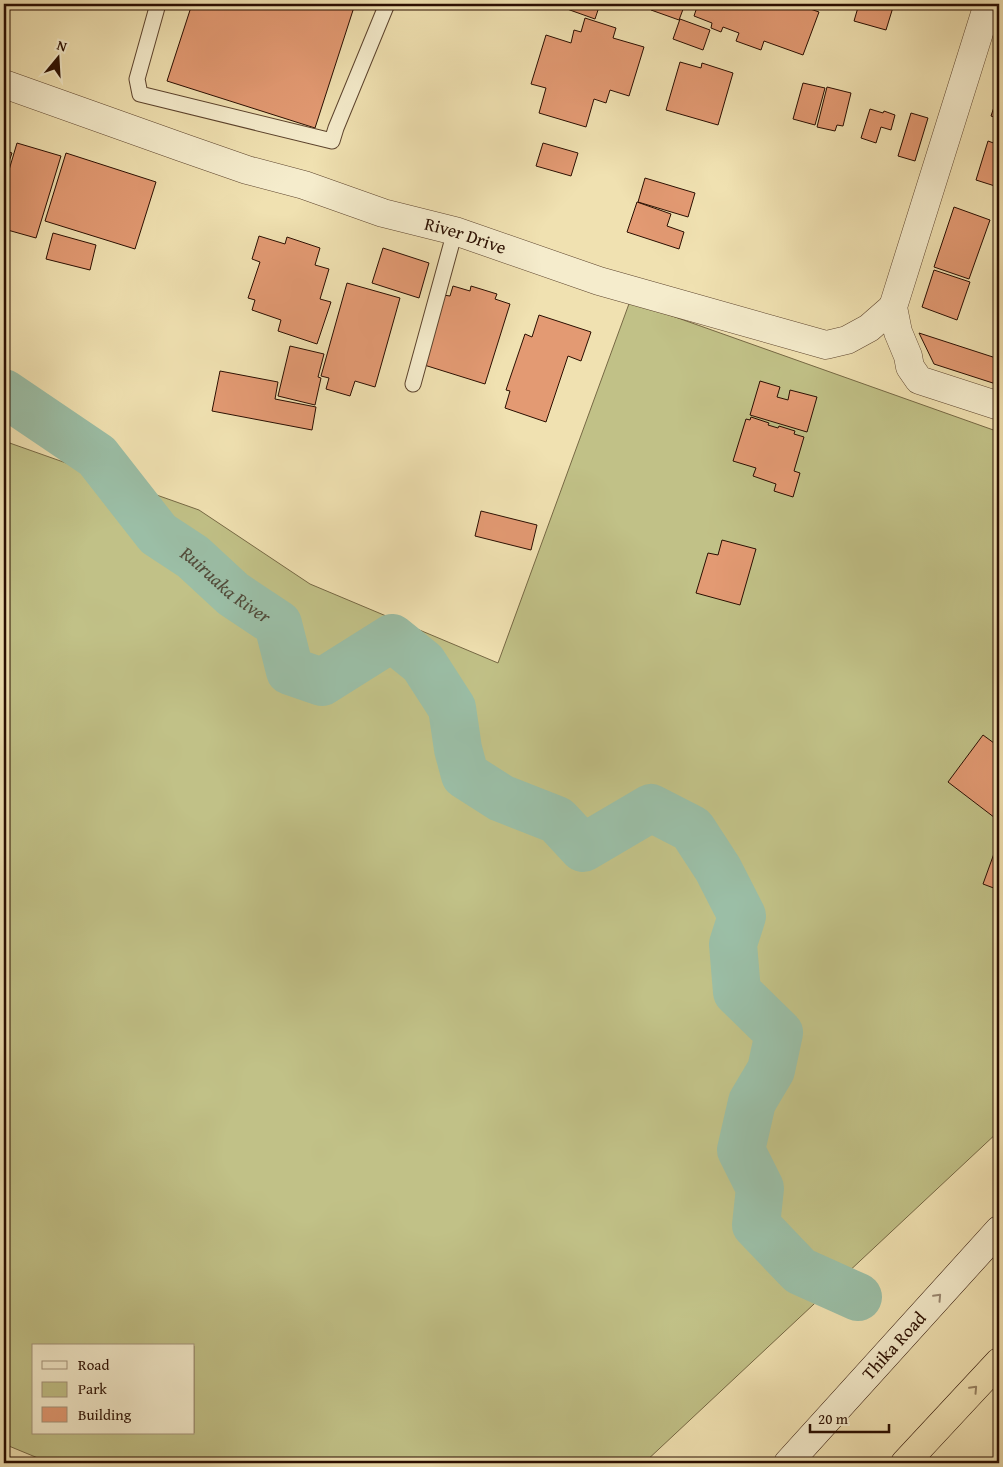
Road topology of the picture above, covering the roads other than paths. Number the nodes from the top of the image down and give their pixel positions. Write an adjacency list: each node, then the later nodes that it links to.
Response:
1 (158, 4): 2 (lane)
2 (387, 4)
3 (988, 4): 6 (street)
4 (4, 84): 5 (street, River Drive)
5 (455, 232): 6 (street, River Drive); 7 (lane)
6 (892, 307): 8 (street)
7 (413, 384)
8 (999, 406)
9 (999, 1230): 11 (street, Thika Road, one-way to 9)
10 (999, 1362): 12 (highway, one-way to 10)
11 (788, 1463)
12 (905, 1463)

